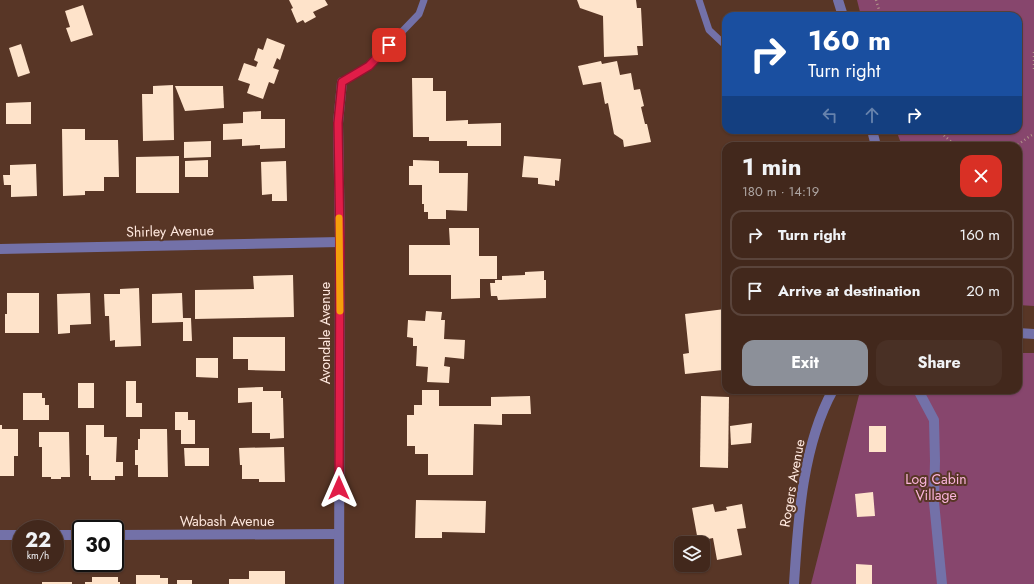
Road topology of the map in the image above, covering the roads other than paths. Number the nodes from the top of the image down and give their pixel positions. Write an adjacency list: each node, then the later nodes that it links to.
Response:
1 (424, 0): 6 (lane)
2 (699, 0): 5 (lane)
3 (838, 0): 4 (street)
4 (842, 12)
5 (722, 42)
6 (342, 82): 7 (street, Avondale Avenue)
7 (340, 242): 8 (street, Shirley Avenue); 13 (street, Avondale Avenue)
8 (0, 248)
9 (1022, 334): 10 (street)
10 (1034, 334)
11 (830, 394): 18 (street, Rogers Avenue)
12 (920, 394): 19 (street)
13 (339, 534): 16 (street, Wabash Avenue); 17 (street, Avondale Avenue)
14 (0, 535): 15 (street)
15 (12, 535)
16 (124, 535)
17 (339, 584)
18 (794, 584)
19 (942, 584)

